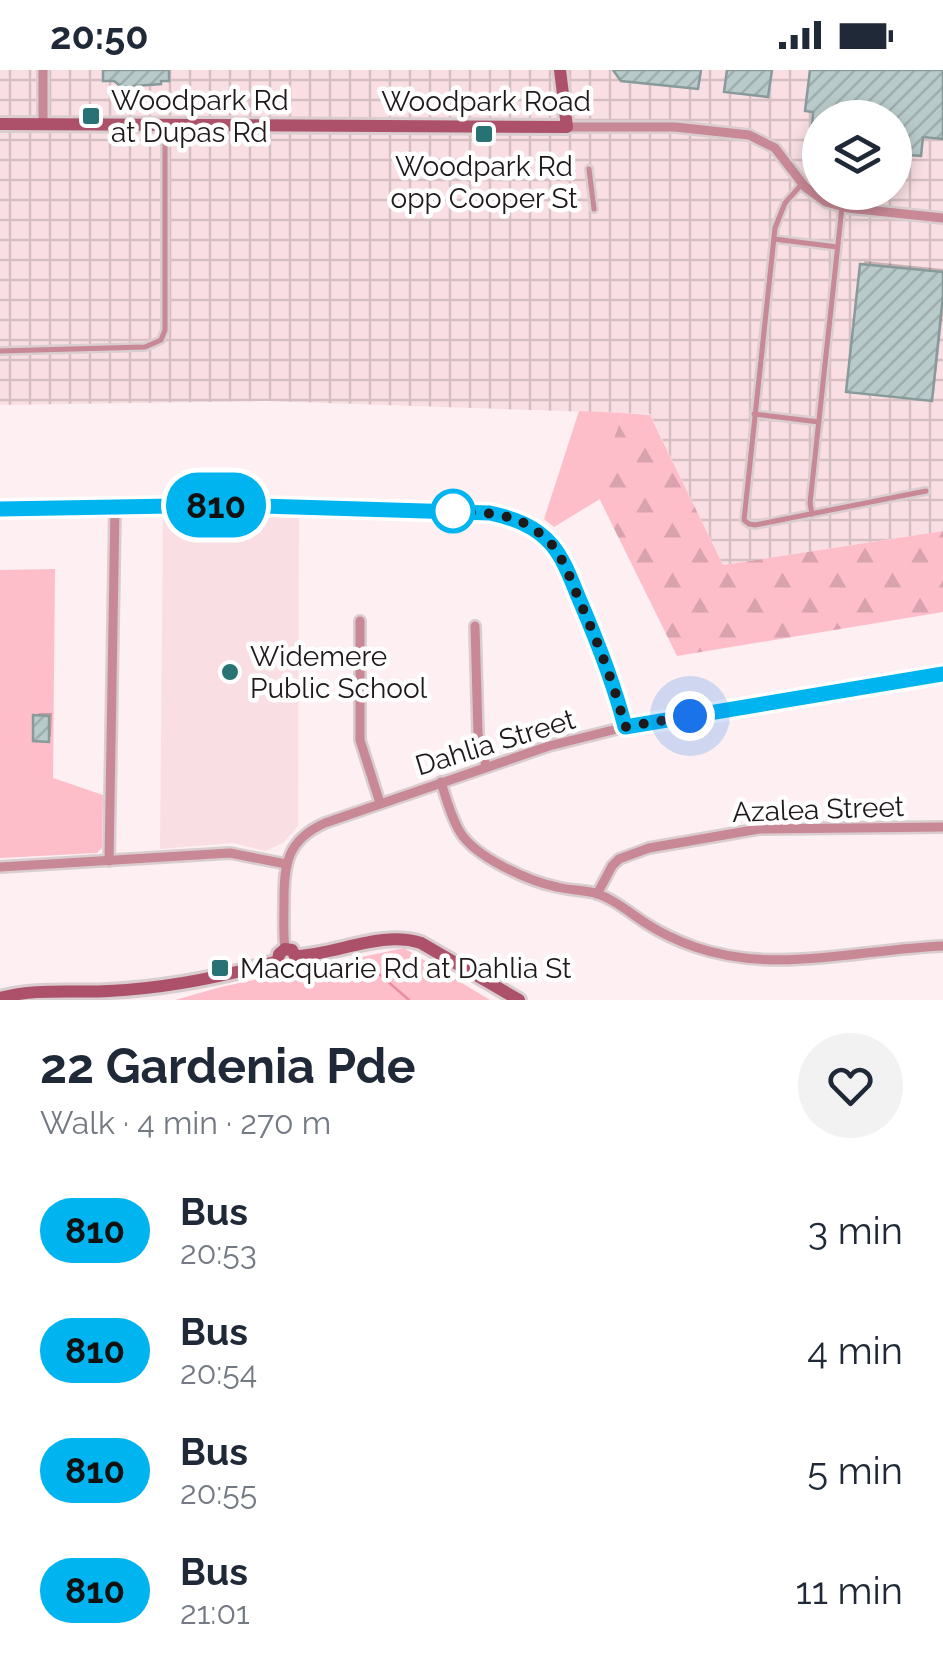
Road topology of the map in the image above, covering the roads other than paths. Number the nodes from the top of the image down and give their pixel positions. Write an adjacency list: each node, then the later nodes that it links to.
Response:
1 (43, 70): 4 (street)
2 (560, 70): 6 (street)
3 (0, 124): 4 (street, Woodpark Road)
4 (42, 124): 5 (street, Woodpark Road)
5 (164, 124): 6 (street, Woodpark Road); 15 (lane)
6 (567, 126): 8 (street, Woodpark Road)
7 (588, 169): 9 (lane)
8 (802, 184): 13 (lane)
9 (594, 209)
10 (842, 210): 14 (lane)
11 (870, 210): 12 (street, Woodpark Road)
12 (943, 218)
13 (774, 239): 14 (lane); 16 (lane)
14 (837, 246): 17 (lane)
15 (0, 352)
16 (754, 414): 17 (lane); 21 (lane)
17 (819, 422): 21 (lane)
18 (926, 491): 21 (lane)
19 (115, 507): 20 (street); 25 (street); 30 (street)
20 (0, 509)
21 (812, 514)
22 (360, 622): 28 (street)
23 (475, 626): 26 (street)
24 (943, 674): 25 (street, Dahlia Street)
25 (625, 727): 26 (street, Dahlia Street)
26 (486, 766): 27 (street, Dahlia Street)
27 (440, 782): 28 (street, Dahlia Street); 33 (street)
28 (380, 803): 31 (street, Dahlia Street)
29 (943, 827): 33 (street, Azalea Street)
30 (110, 861): 31 (street); 32 (street)
31 (286, 864): 35 (street)
32 (0, 867)
33 (597, 894): 34 (street)
34 (943, 946)
35 (286, 956): 36 (street); 37 (street)
36 (0, 998)
37 (519, 1000)

